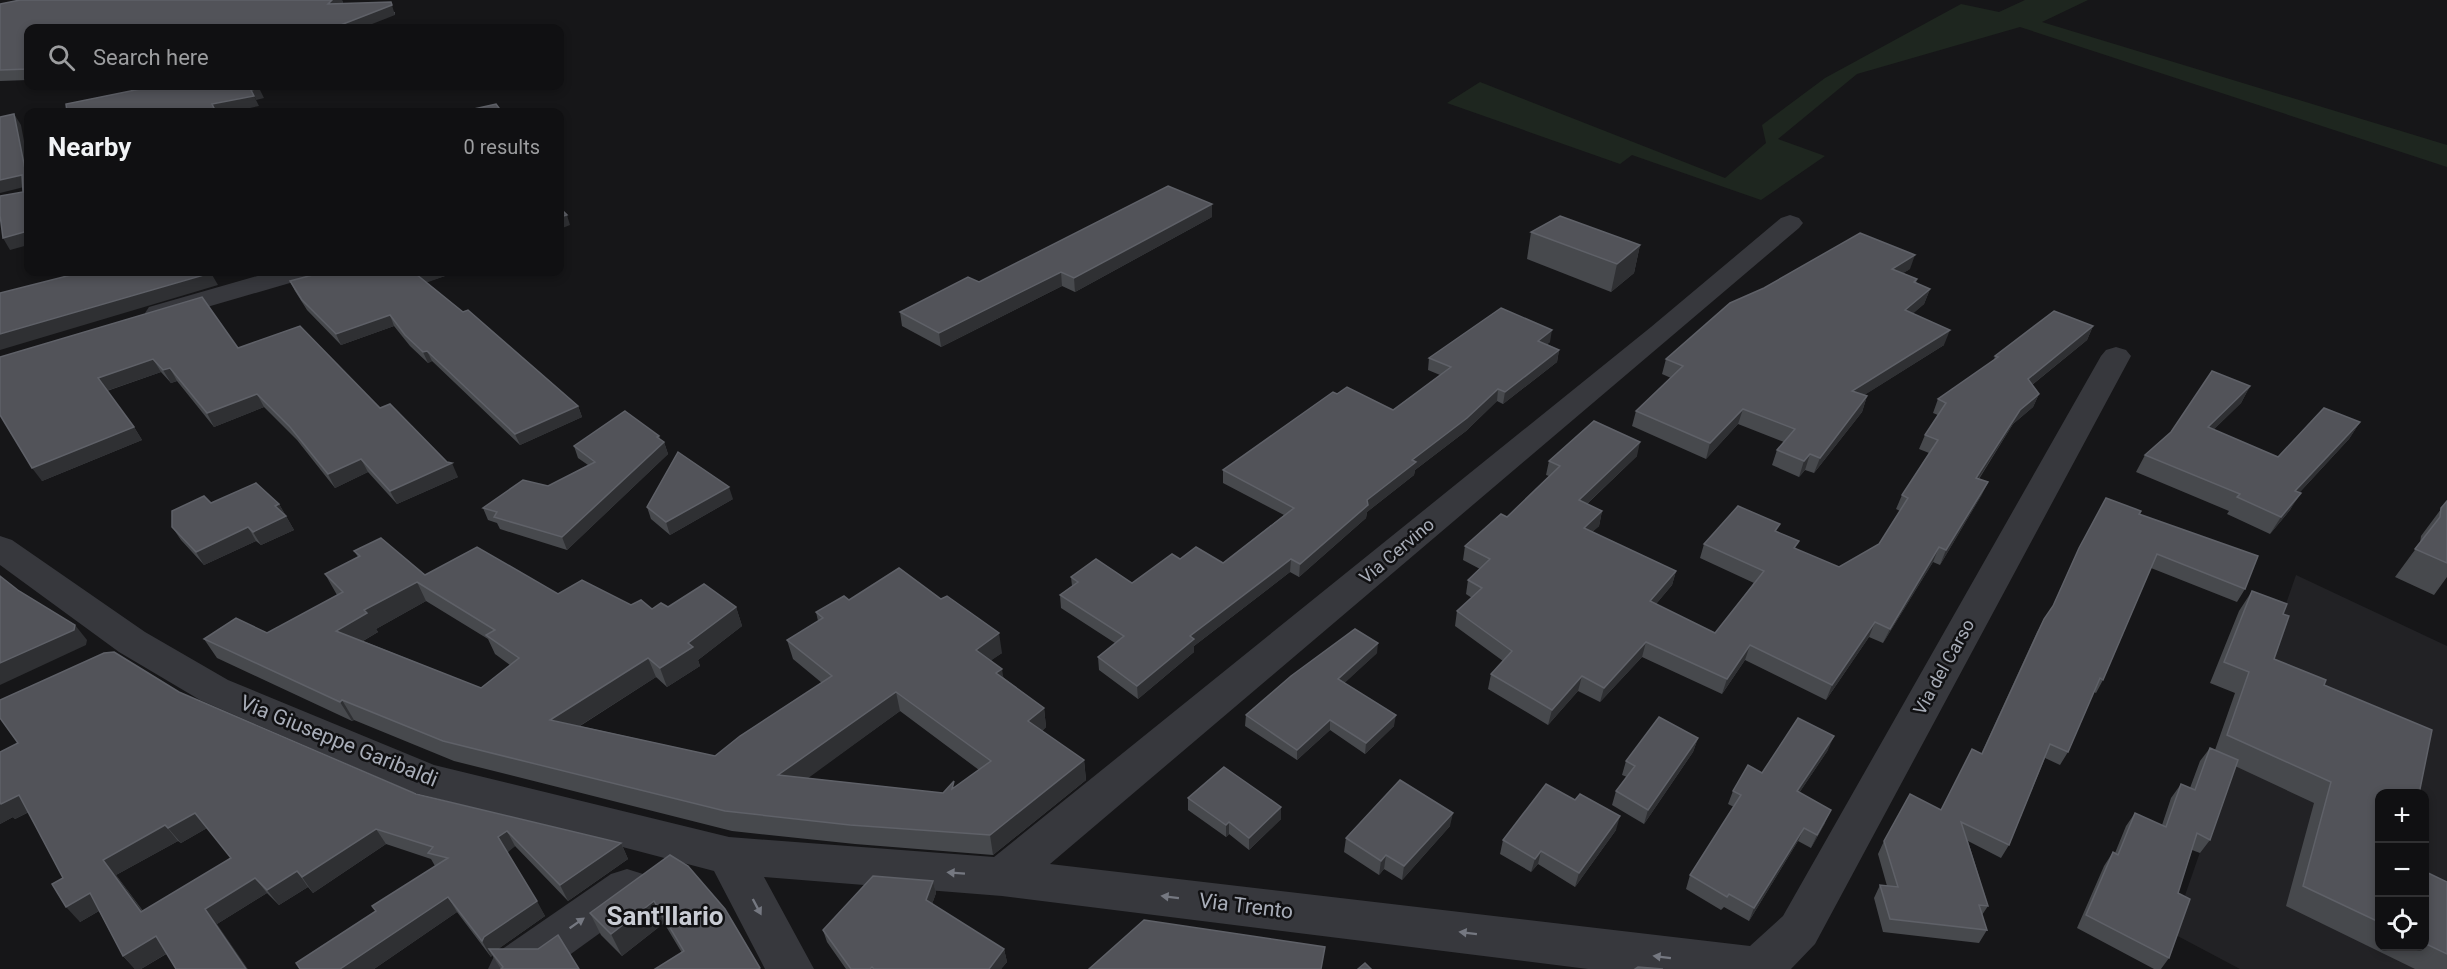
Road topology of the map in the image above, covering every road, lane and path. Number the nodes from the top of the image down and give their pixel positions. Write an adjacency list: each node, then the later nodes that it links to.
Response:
1 (1790, 223): 9 (street, Via Cervino)
2 (285, 276): 3 (street)
3 (138, 320)
4 (2116, 356): 12 (street, Via del Carso)
5 (0, 548): 6 (street, Via Giuseppe Garibaldi)
6 (132, 642): 7 (street); 8 (street, Via Giuseppe Garibaldi)
7 (92, 661)
8 (708, 850): 9 (street, Via Trento, one-way to 8); 10 (street, one-way to 8); 11 (street, one-way to 11)
9 (1002, 877): 12 (street, Via Trento, one-way to 9)
10 (512, 969)
11 (790, 969)
12 (1760, 969)

